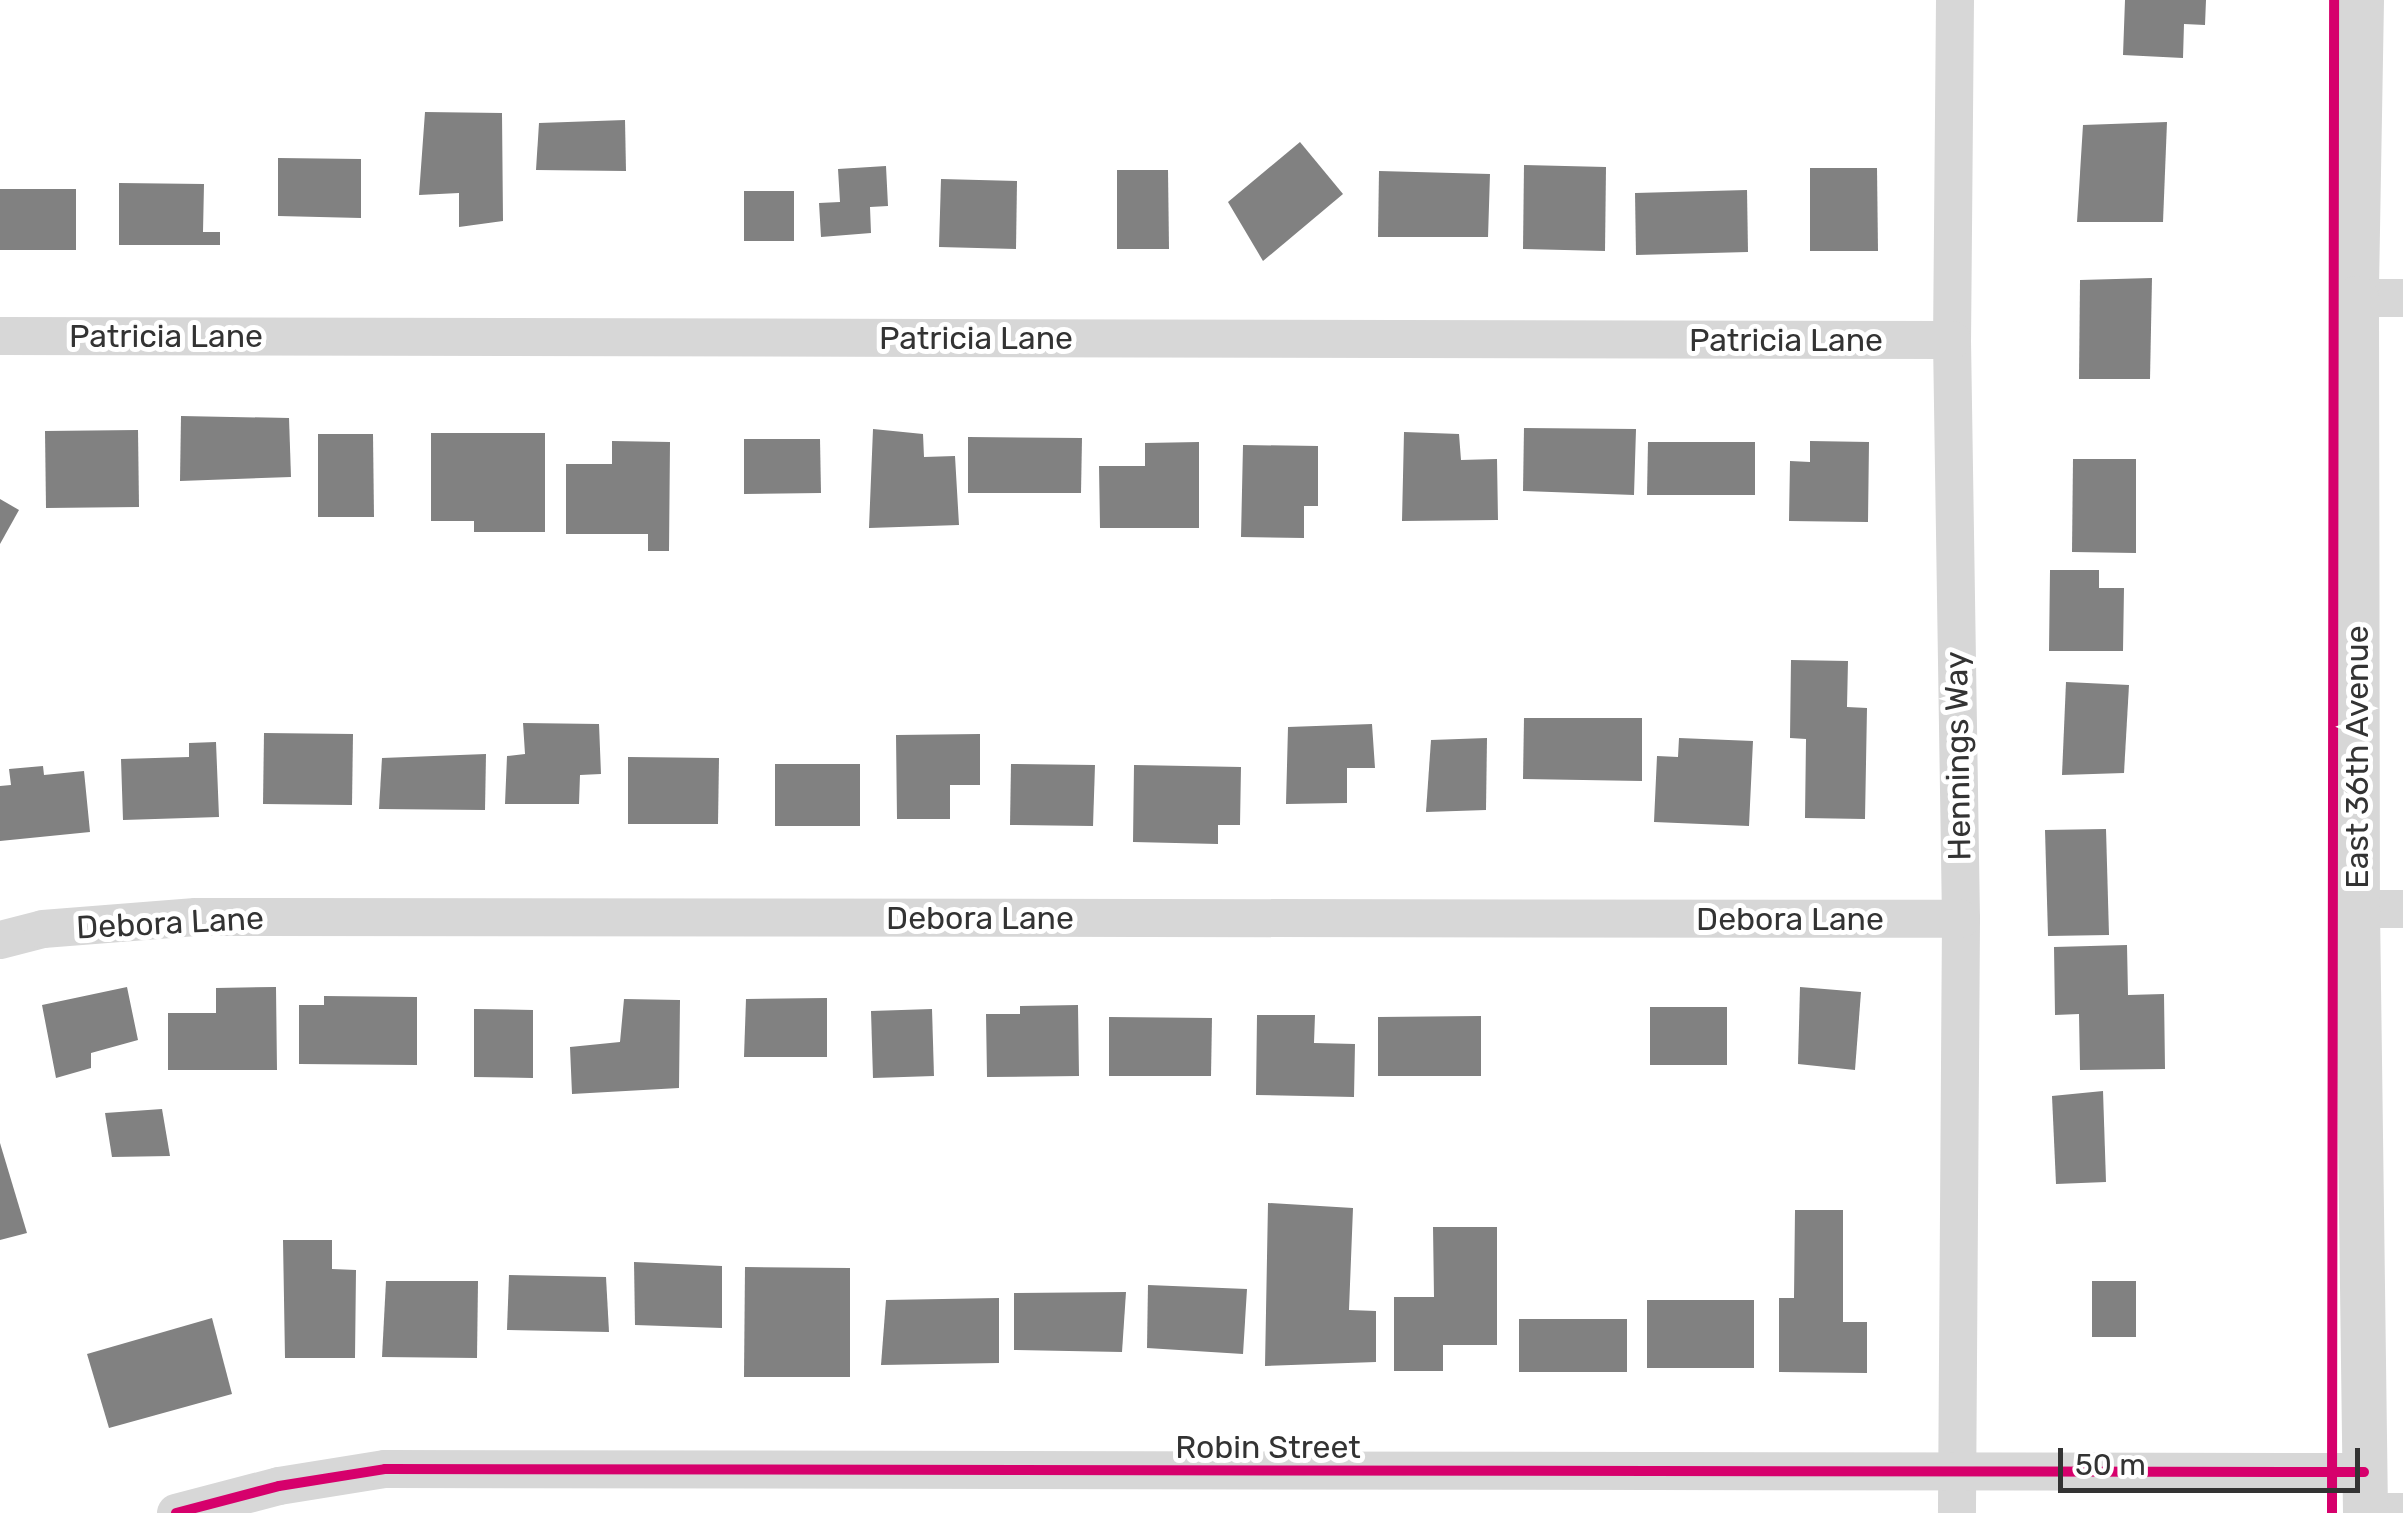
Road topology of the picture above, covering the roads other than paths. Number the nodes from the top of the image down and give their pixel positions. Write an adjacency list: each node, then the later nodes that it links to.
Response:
1 (1955, 0): 6 (street, Hennings Way)
2 (2361, 0): 3 (street, East 36th Avenue)
3 (2356, 298): 4 (street); 7 (street, East 36th Avenue)
4 (2403, 298)
5 (0, 336): 6 (street, Patricia Lane)
6 (1952, 340): 9 (street, Hennings Way)
7 (2358, 909): 8 (street); 12 (street, East 36th Avenue)
8 (2403, 909)
9 (1961, 919): 10 (street, Debora Lane); 11 (street, Hennings Way)
10 (0, 940)
11 (1957, 1474): 12 (street, Robin Street); 13 (street, Robin Street); 14 (street, Hennings Way)
12 (2374, 1502)
13 (176, 1513)
14 (1957, 1513)

